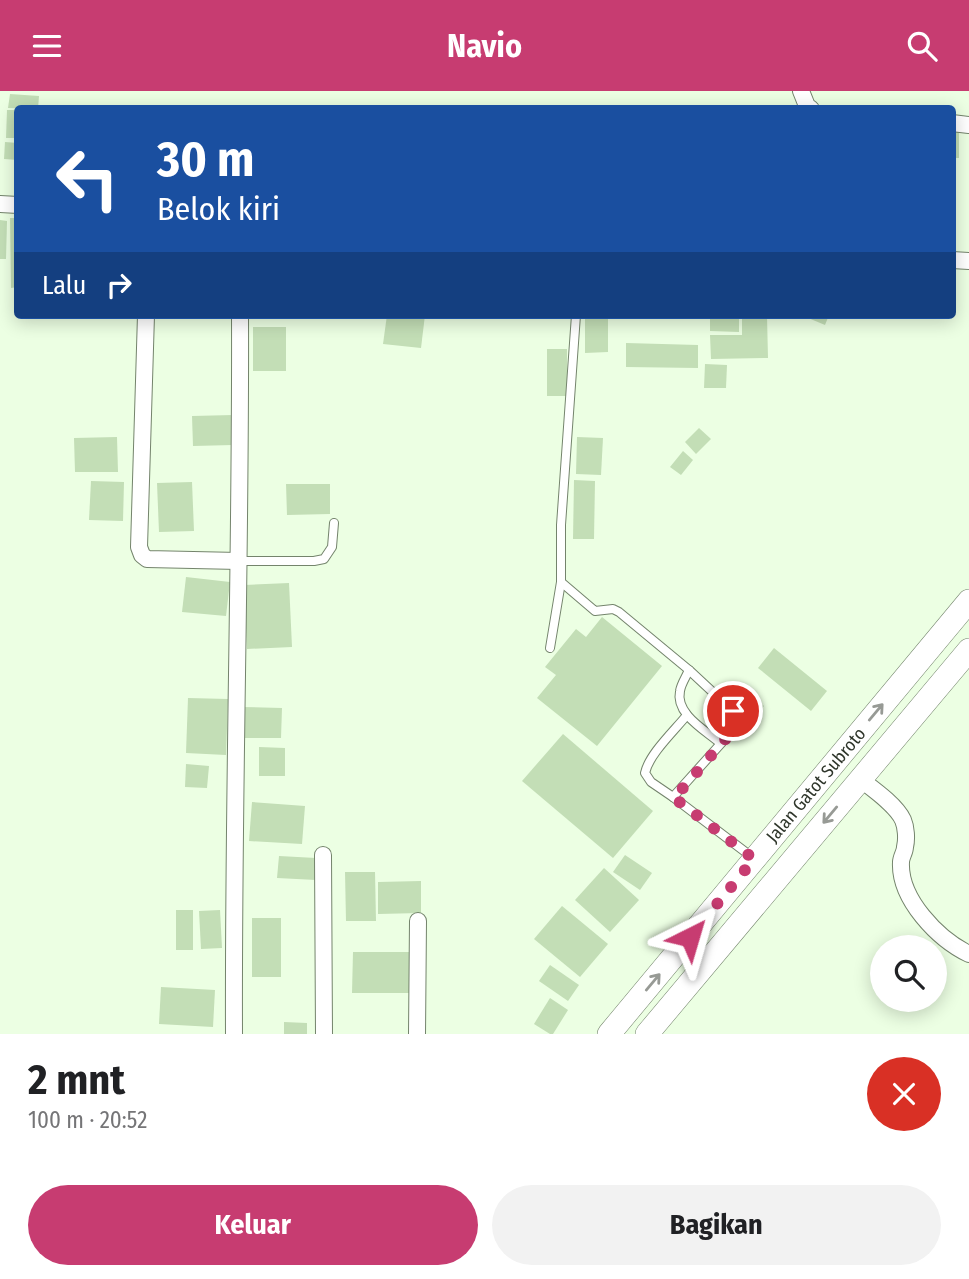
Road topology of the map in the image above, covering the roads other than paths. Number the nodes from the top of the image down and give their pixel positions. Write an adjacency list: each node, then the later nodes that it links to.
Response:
1 (146, 319): 5 (street)
2 (240, 319): 5 (street)
3 (576, 319): 6 (lane)
4 (334, 523): 5 (lane)
5 (239, 561): 19 (street)
6 (561, 582): 8 (lane); 10 (lane)
7 (969, 601): 16 (street, Jalan Gatot Subroto, one-way to 7)
8 (550, 648)
9 (969, 650): 13 (street, Jalan Gatot Subroto)
10 (690, 670): 11 (lane); 12 (lane)
11 (687, 715): 12 (lane); 14 (lane)
12 (720, 743): 14 (lane)
13 (865, 783): 18 (street); 23 (street, Jalan Gatot Subroto, one-way to 23)
14 (673, 797): 16 (lane)
15 (323, 855): 20 (street)
16 (754, 859): 22 (street, Jalan Gatot Subroto, one-way to 16)
17 (418, 921): 21 (street)
18 (969, 954)
19 (234, 1034)
20 (324, 1034)
21 (416, 1034)
22 (609, 1034)
23 (647, 1034)

